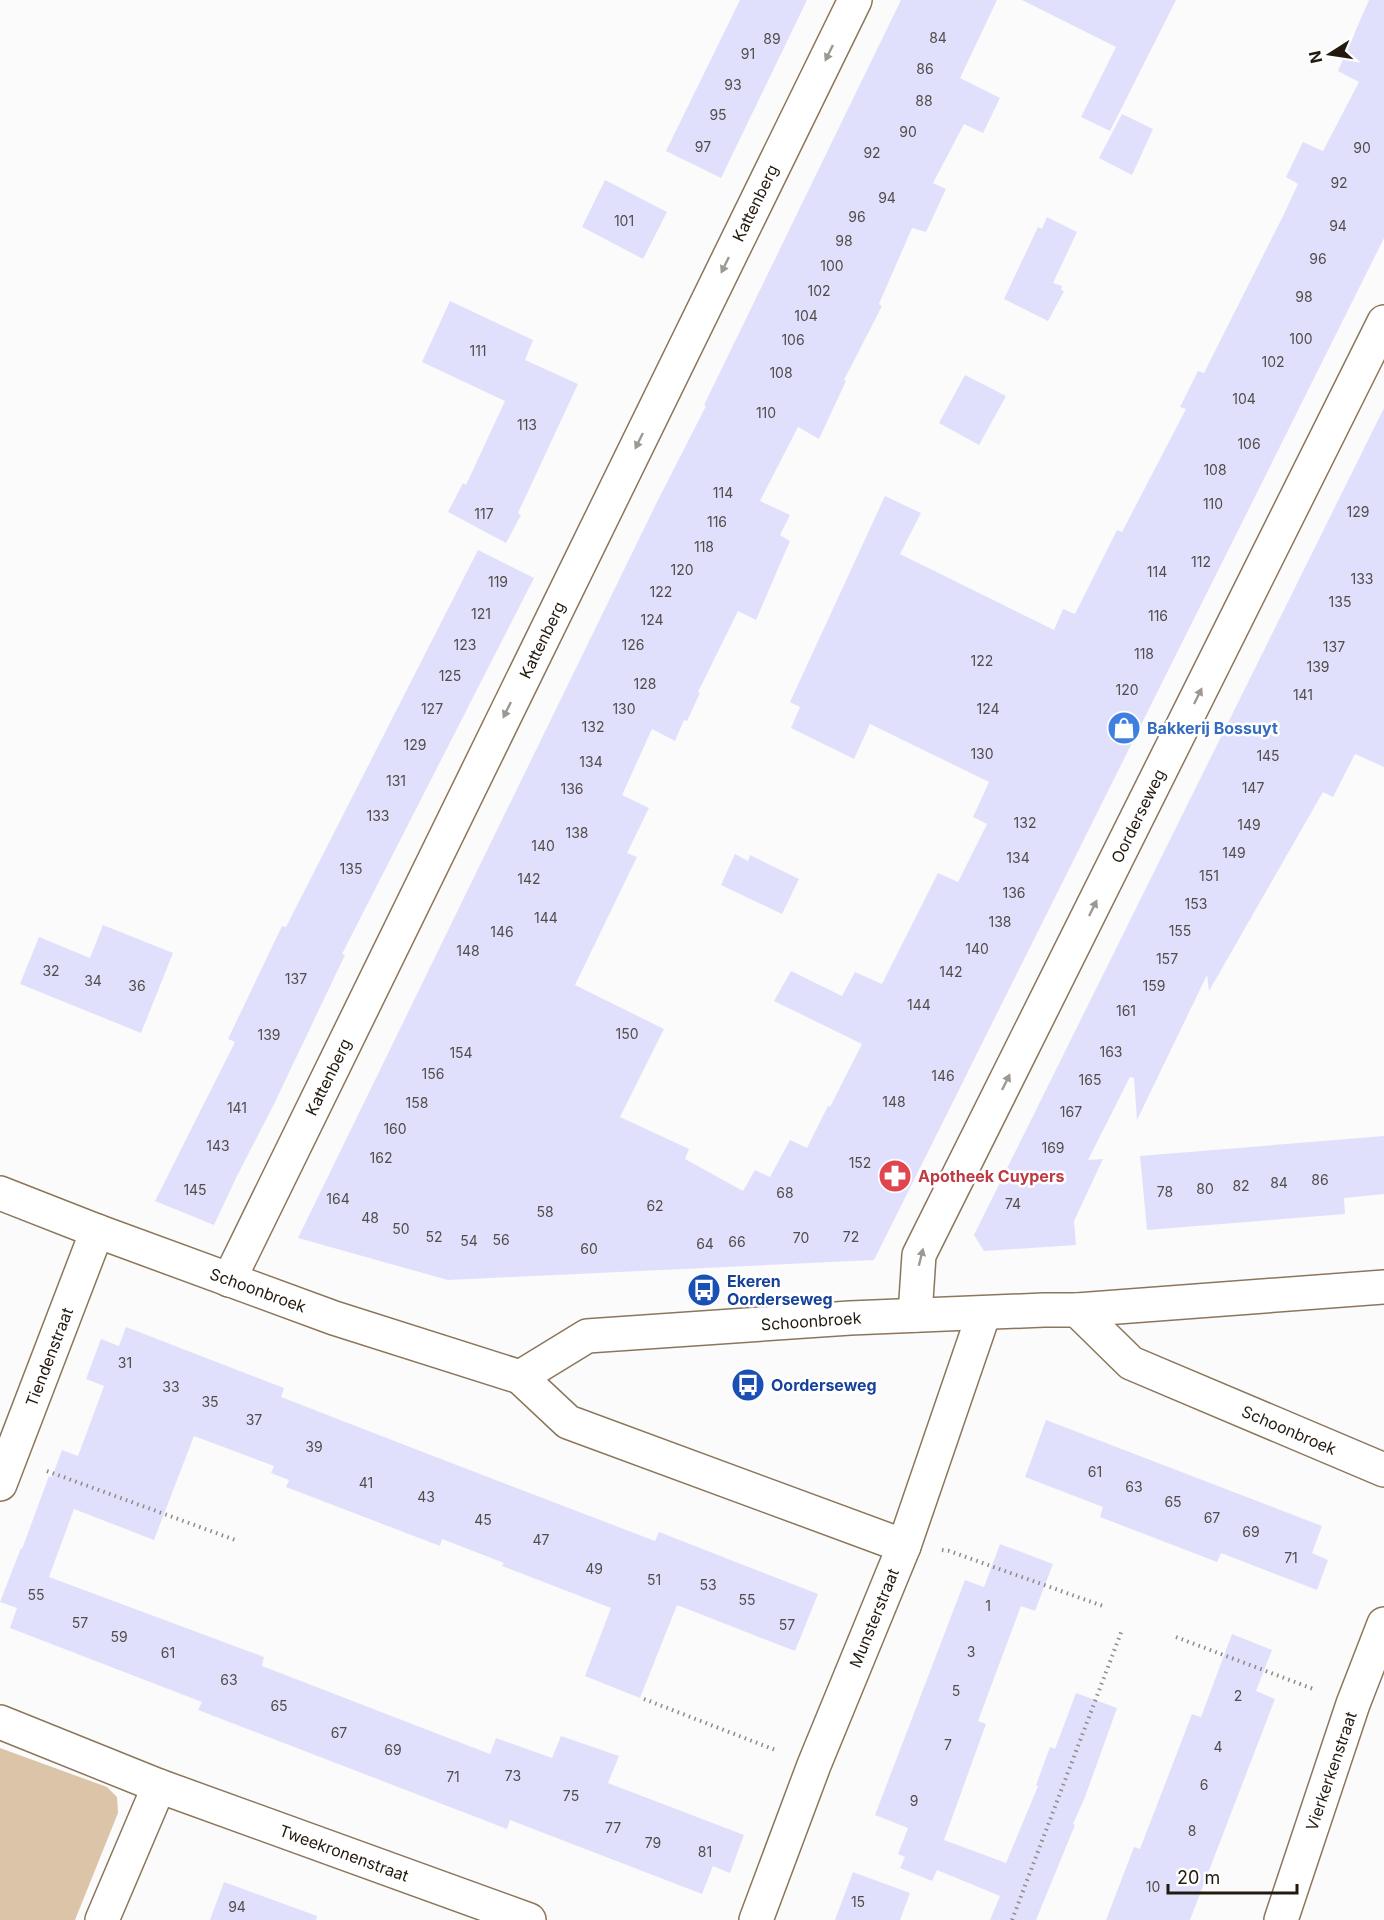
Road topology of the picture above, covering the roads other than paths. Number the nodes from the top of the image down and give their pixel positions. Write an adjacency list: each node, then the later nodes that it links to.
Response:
1 (855, 0): 5 (street, Kattenberg, one-way to 5)
2 (1384, 322): 9 (street, Oorderseweg, one-way to 2)
3 (0, 1194): 4 (street, Schoonbroek)
4 (97, 1231): 5 (street, Schoonbroek); 12 (street, Tiendenstraat)
5 (229, 1280): 10 (street, Schoonbroek)
6 (1384, 1287): 7 (street, Schoonbroek)
7 (1077, 1310): 8 (street, Schoonbroek); 11 (street, Schoonbroek)
8 (984, 1313): 9 (street, Schoonbroek); 13 (street, Munsterstraat)
9 (915, 1315): 10 (street, Schoonbroek)
10 (520, 1377): 13 (street, Schoonbroek)
11 (1384, 1470)
12 (5, 1471)
13 (904, 1546): 19 (street, Munsterstraat)
14 (1384, 1624): 20 (street, Vierkerkenstraat)
15 (0, 1722): 16 (street, Tweekronenstraat)
16 (159, 1786): 17 (street); 18 (street, Tweekronenstraat)
17 (102, 1920)
18 (529, 1920)
19 (756, 1920)
20 (1281, 1920)

